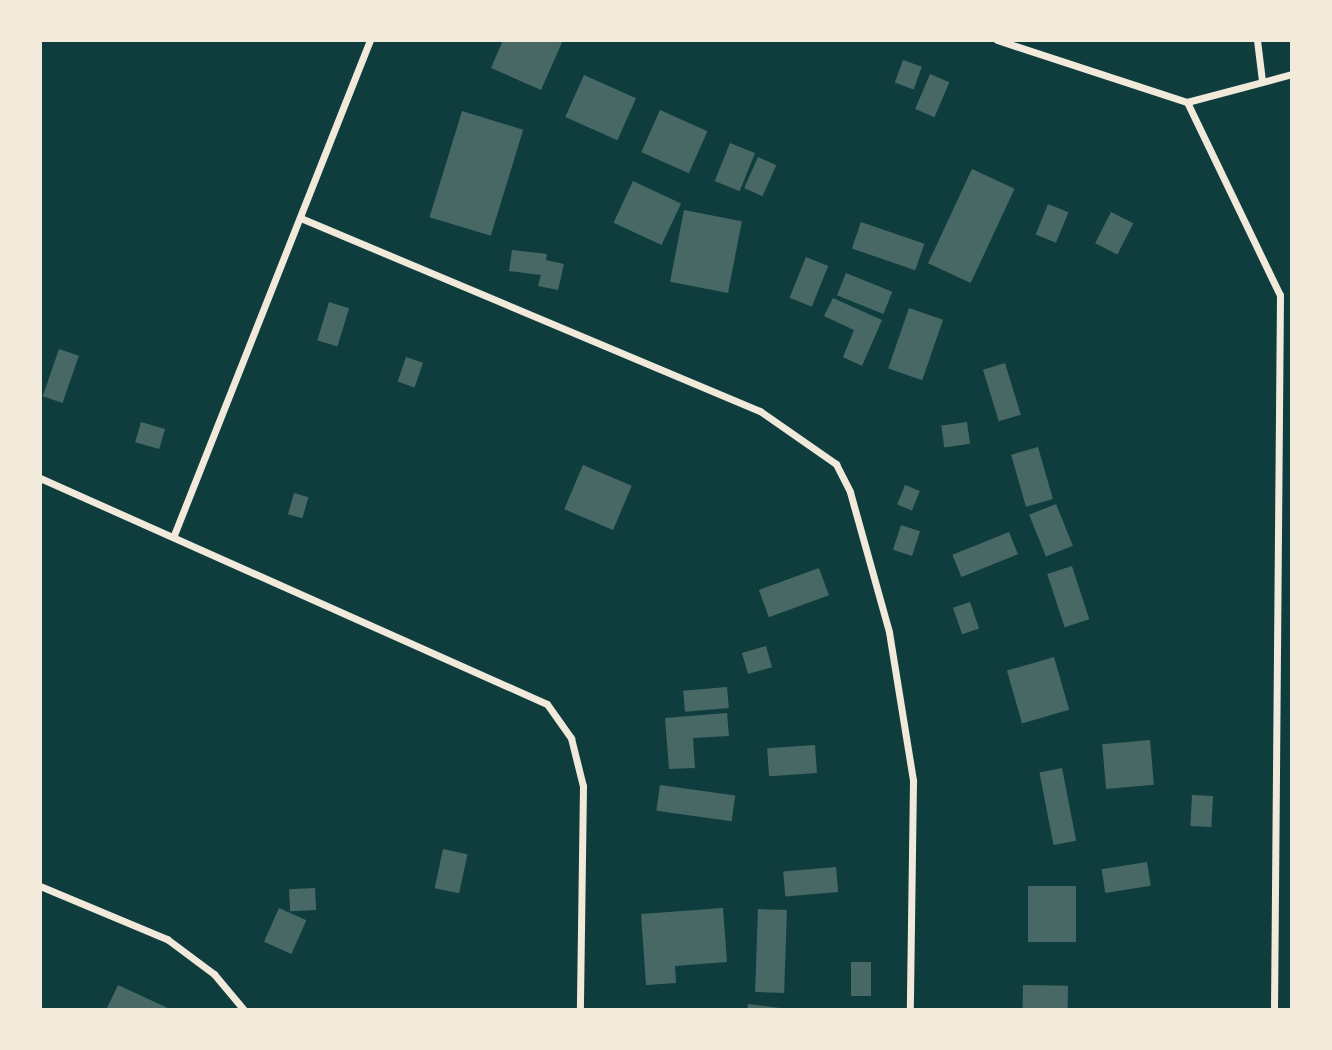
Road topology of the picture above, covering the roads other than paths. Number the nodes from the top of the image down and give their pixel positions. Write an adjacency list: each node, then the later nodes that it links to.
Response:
1 (370, 40): 7 (street)
2 (997, 40): 6 (street)
3 (1257, 40): 5 (street)
4 (1292, 74): 5 (street)
5 (1262, 79): 6 (street)
6 (1187, 102): 14 (street)
7 (303, 219): 9 (street); 13 (street)
8 (40, 478): 9 (street)
9 (174, 535): 12 (street)
10 (40, 886): 11 (street)
11 (244, 1010)
12 (580, 1010)
13 (910, 1010)
14 (1274, 1010)

